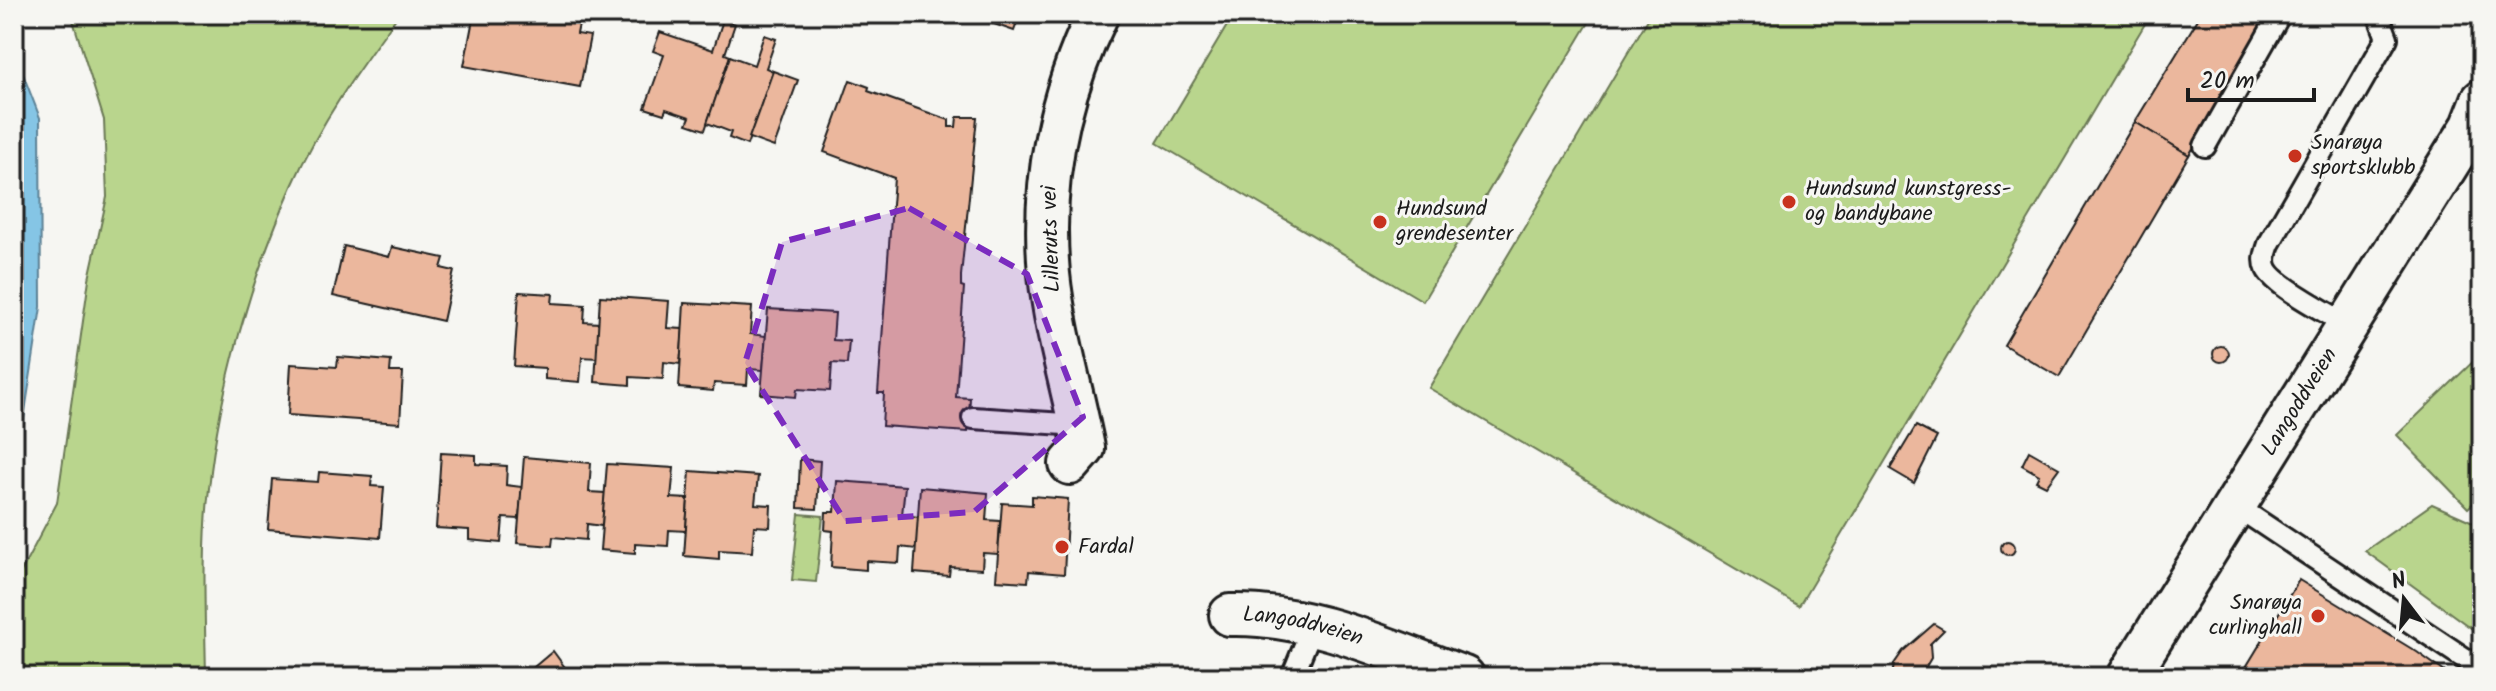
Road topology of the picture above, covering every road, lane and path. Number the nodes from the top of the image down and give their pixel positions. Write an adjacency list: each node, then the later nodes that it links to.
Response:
1 (1098, 14): 8 (street, Lilleruts vei)
2 (2280, 14): 5 (lane)
3 (2378, 14): 6 (lane)
4 (2479, 116): 6 (street, Langoddveien)
5 (2205, 146)
6 (2346, 324): 10 (street, Langoddveien)
7 (973, 418): 8 (lane)
8 (1080, 425): 9 (street, Lilleruts vei)
9 (1070, 464)
10 (2236, 506): 13 (lane); 16 (street, Langoddveien)
11 (1230, 615): 12 (street, Langoddveien)
12 (1314, 623): 14 (lane); 15 (street, Langoddveien)
13 (2482, 670)
14 (1292, 677)
15 (1464, 677)
16 (2128, 677)

